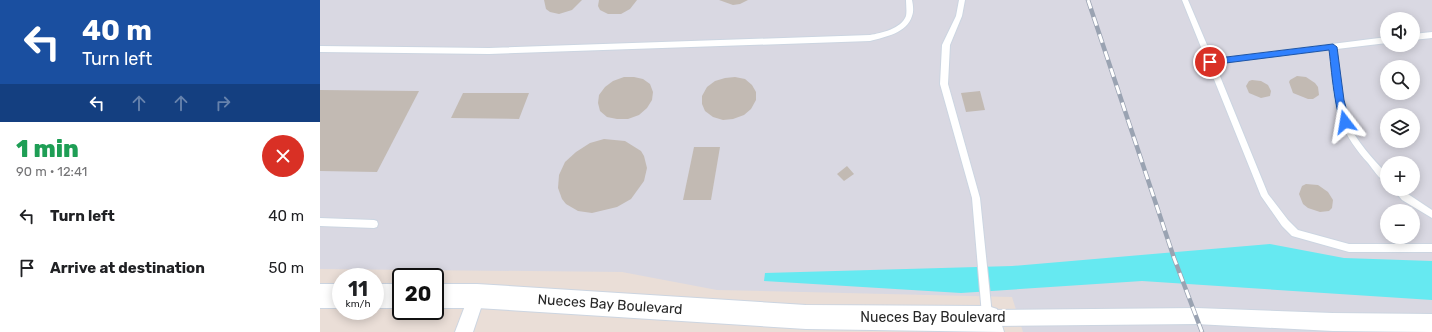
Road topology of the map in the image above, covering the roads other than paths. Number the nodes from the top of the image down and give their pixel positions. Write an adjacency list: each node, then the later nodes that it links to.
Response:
1 (909, 0): 8 (lane)
2 (962, 0): 20 (lane)
3 (1185, 0): 9 (lane)
4 (1432, 35): 5 (lane)
5 (1420, 36)
6 (1380, 41): 7 (lane)
7 (1333, 47): 9 (lane); 10 (lane)
8 (320, 49)
9 (1210, 62): 15 (lane)
10 (1380, 170)
11 (1404, 196): 12 (lane)
12 (1432, 214)
13 (320, 222): 14 (lane)
14 (374, 224)
15 (1432, 248)
16 (320, 296): 17 (street)
17 (332, 296)
18 (444, 296): 19 (street, Nueces Bay Boulevard)
19 (477, 296): 22 (street, Nueces Bay Boulevard); 23 (street)
20 (988, 316): 21 (street, Nueces Bay Boulevard); 22 (street, Nueces Bay Boulevard)
21 (1432, 323)
22 (806, 324)
23 (464, 332)

